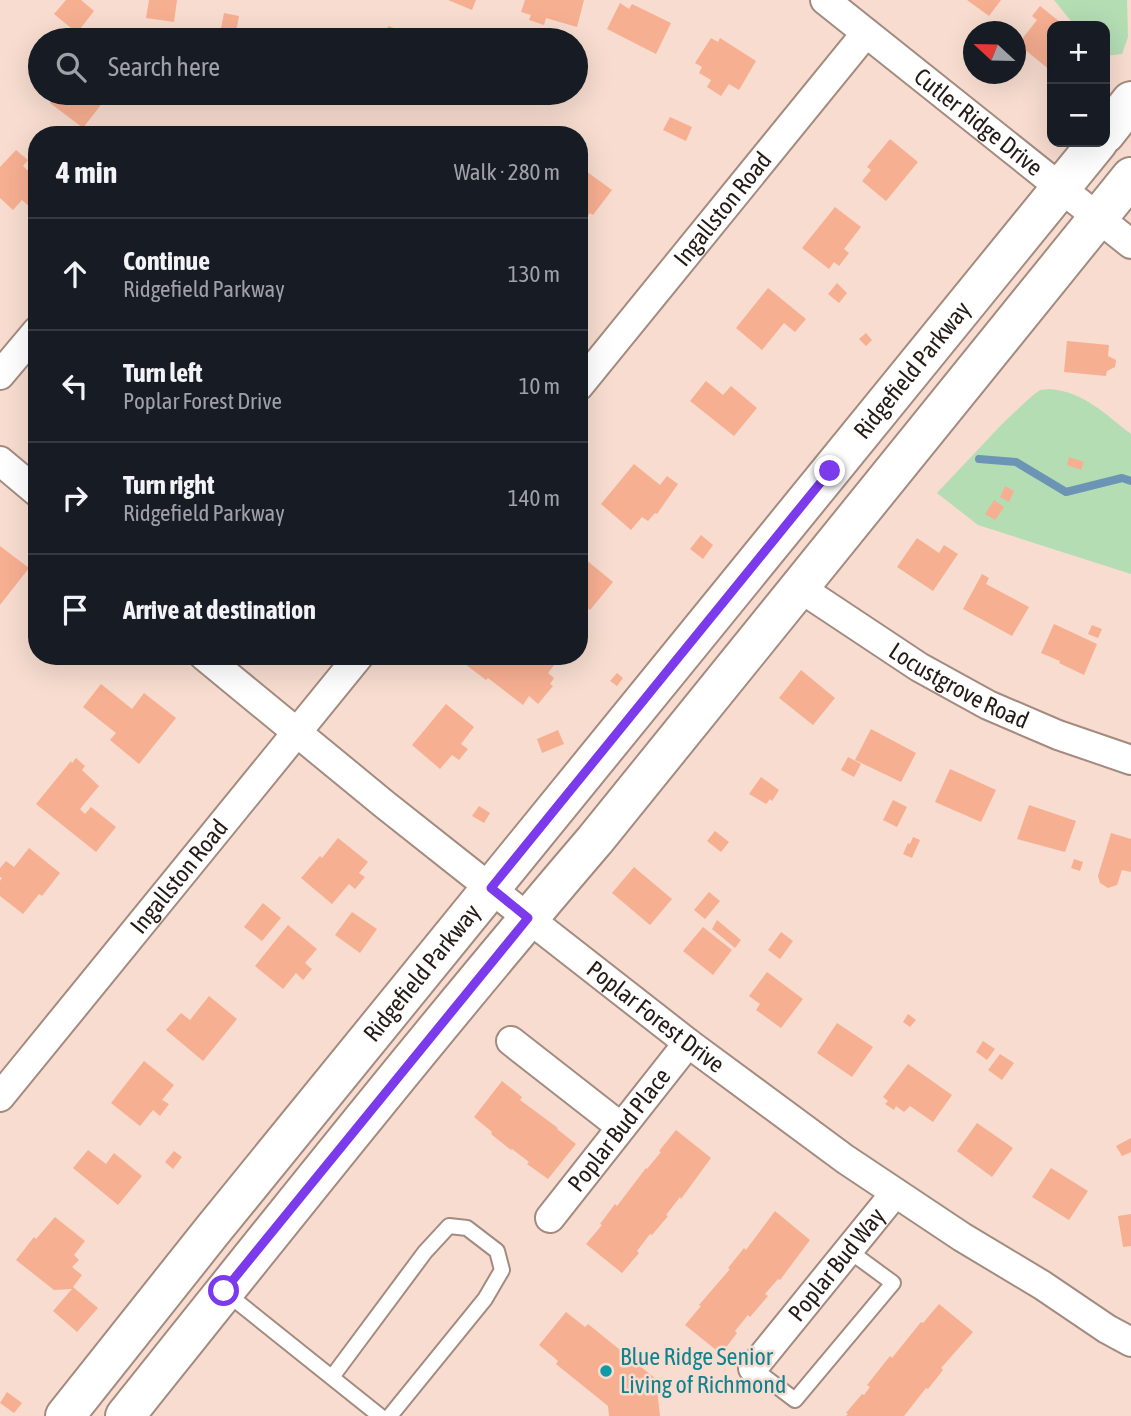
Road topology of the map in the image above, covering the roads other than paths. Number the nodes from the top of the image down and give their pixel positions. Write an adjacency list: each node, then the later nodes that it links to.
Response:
1 (825, 0): 2 (street, Cutler Ridge Drive)
2 (866, 33): 7 (street, Cutler Ridge Drive); 12 (street, Ingallston Road)
3 (1131, 101): 4 (main road)
4 (1110, 128)
5 (1094, 147): 7 (main road, Ridgefield Parkway)
6 (1131, 177): 8 (main road, Ridgefield Parkway)
7 (1061, 188): 8 (street, Cutler Ridge Drive); 20 (main road, Ridgefield Parkway)
8 (1098, 217): 9 (street, Cutler Ridge Drive); 15 (main road, Ridgefield Parkway)
9 (1131, 244)
10 (28, 342): 11 (street)
11 (0, 375)
12 (588, 375)
13 (0, 461): 14 (street)
14 (28, 484)
15 (800, 587): 19 (street, Locustgrove Road); 21 (main road, Ridgefield Parkway)
16 (215, 665): 18 (street, Poplar Forest Drive)
17 (352, 665): 18 (street, Ingallston Road)
18 (297, 733): 20 (street, Poplar Forest Drive); 24 (street, Ingallston Road)
19 (1131, 760)
20 (491, 888): 21 (street, Poplar Forest Drive); 33 (main road, Ridgefield Parkway)
21 (528, 918): 23 (street, Poplar Forest Drive); 29 (main road, Ridgefield Parkway)
22 (511, 1041): 25 (street)
23 (688, 1043): 25 (street, Poplar Bud Place); 26 (street, Poplar Forest Drive)
24 (0, 1097)
25 (621, 1127): 27 (street, Poplar Bud Place)
26 (895, 1193): 28 (street, Poplar Bud Way); 30 (street, Poplar Forest Drive)
27 (550, 1218)
28 (848, 1250): 31 (street, Poplar Bud Way); 31 (lane)
29 (224, 1291): 32 (lane); 34 (main road, Ridgefield Parkway)
30 (1131, 1342)
31 (753, 1368)
32 (332, 1377): 35 (lane); 36 (lane)
33 (65, 1416)
34 (125, 1416)
35 (380, 1416)
36 (390, 1416)

